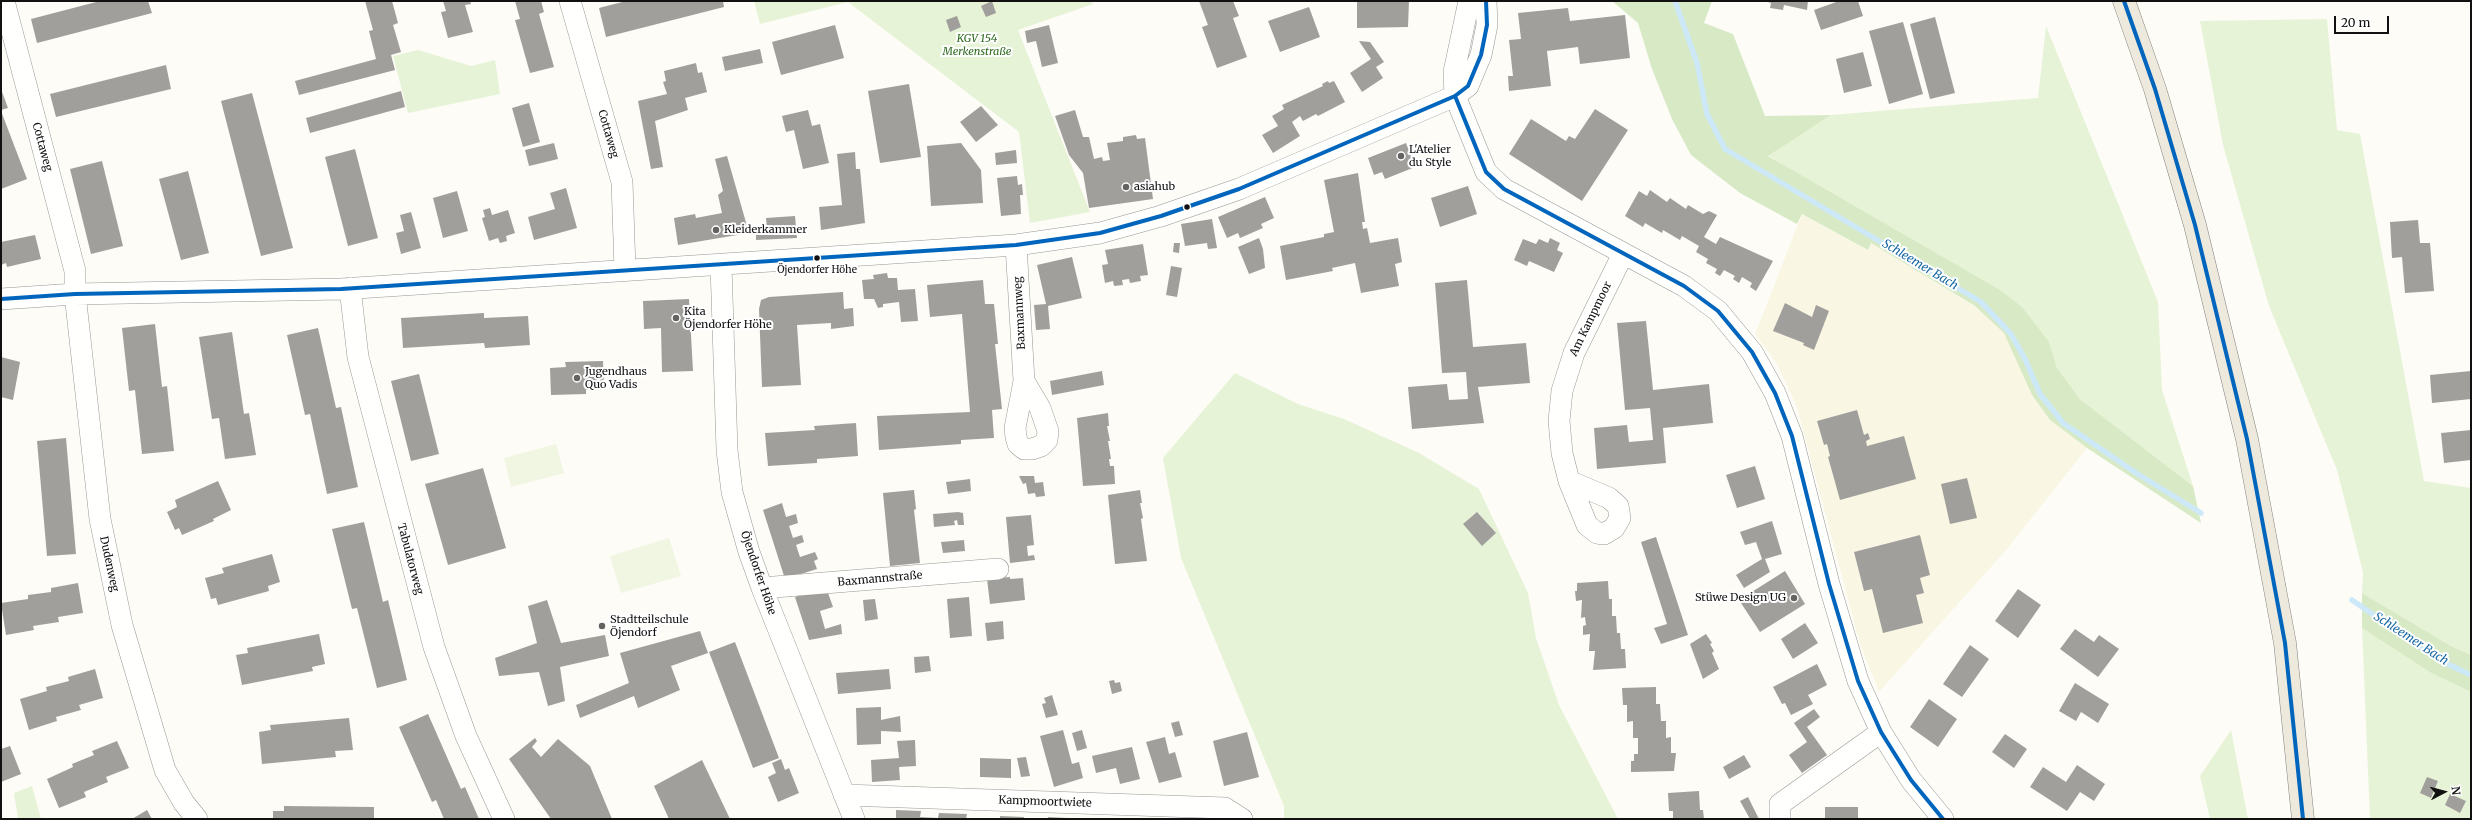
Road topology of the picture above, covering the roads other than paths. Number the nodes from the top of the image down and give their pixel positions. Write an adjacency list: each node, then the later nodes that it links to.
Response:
1 (4, 1): 12 (street, Cottaweg)
2 (570, 1): 10 (street, Cottaweg)
3 (1469, 1): 6 (street)
4 (1486, 1): 6 (street)
5 (2124, 1): 26 (main road)
6 (1456, 96): 7 (street); 8 (street)
7 (1016, 245): 9 (street); 14 (street, Baxmannweg)
8 (1623, 254): 15 (street, Am Kampmoor); 18 (street)
9 (721, 265): 10 (street); 17 (street, Öjendorfer Höhe)
10 (625, 269): 11 (street)
11 (350, 288): 12 (street); 21 (street, Tabulatorweg)
12 (75, 294): 13 (street); 20 (street, Dudenweg)
13 (1, 299)
14 (1024, 381)
15 (1569, 481)
16 (998, 569): 17 (street, Baxmannstraße)
17 (762, 588): 19 (street, Öjendorfer Höhe)
18 (1881, 732): 24 (street); 25 (street)
19 (844, 795): 22 (street, Öjendorfer Höhe); 23 (street, Kampmoortwiete)
20 (197, 819)
21 (504, 819)
22 (854, 819)
23 (1242, 819)
24 (1780, 819)
25 (1943, 819)
26 (2303, 819)

